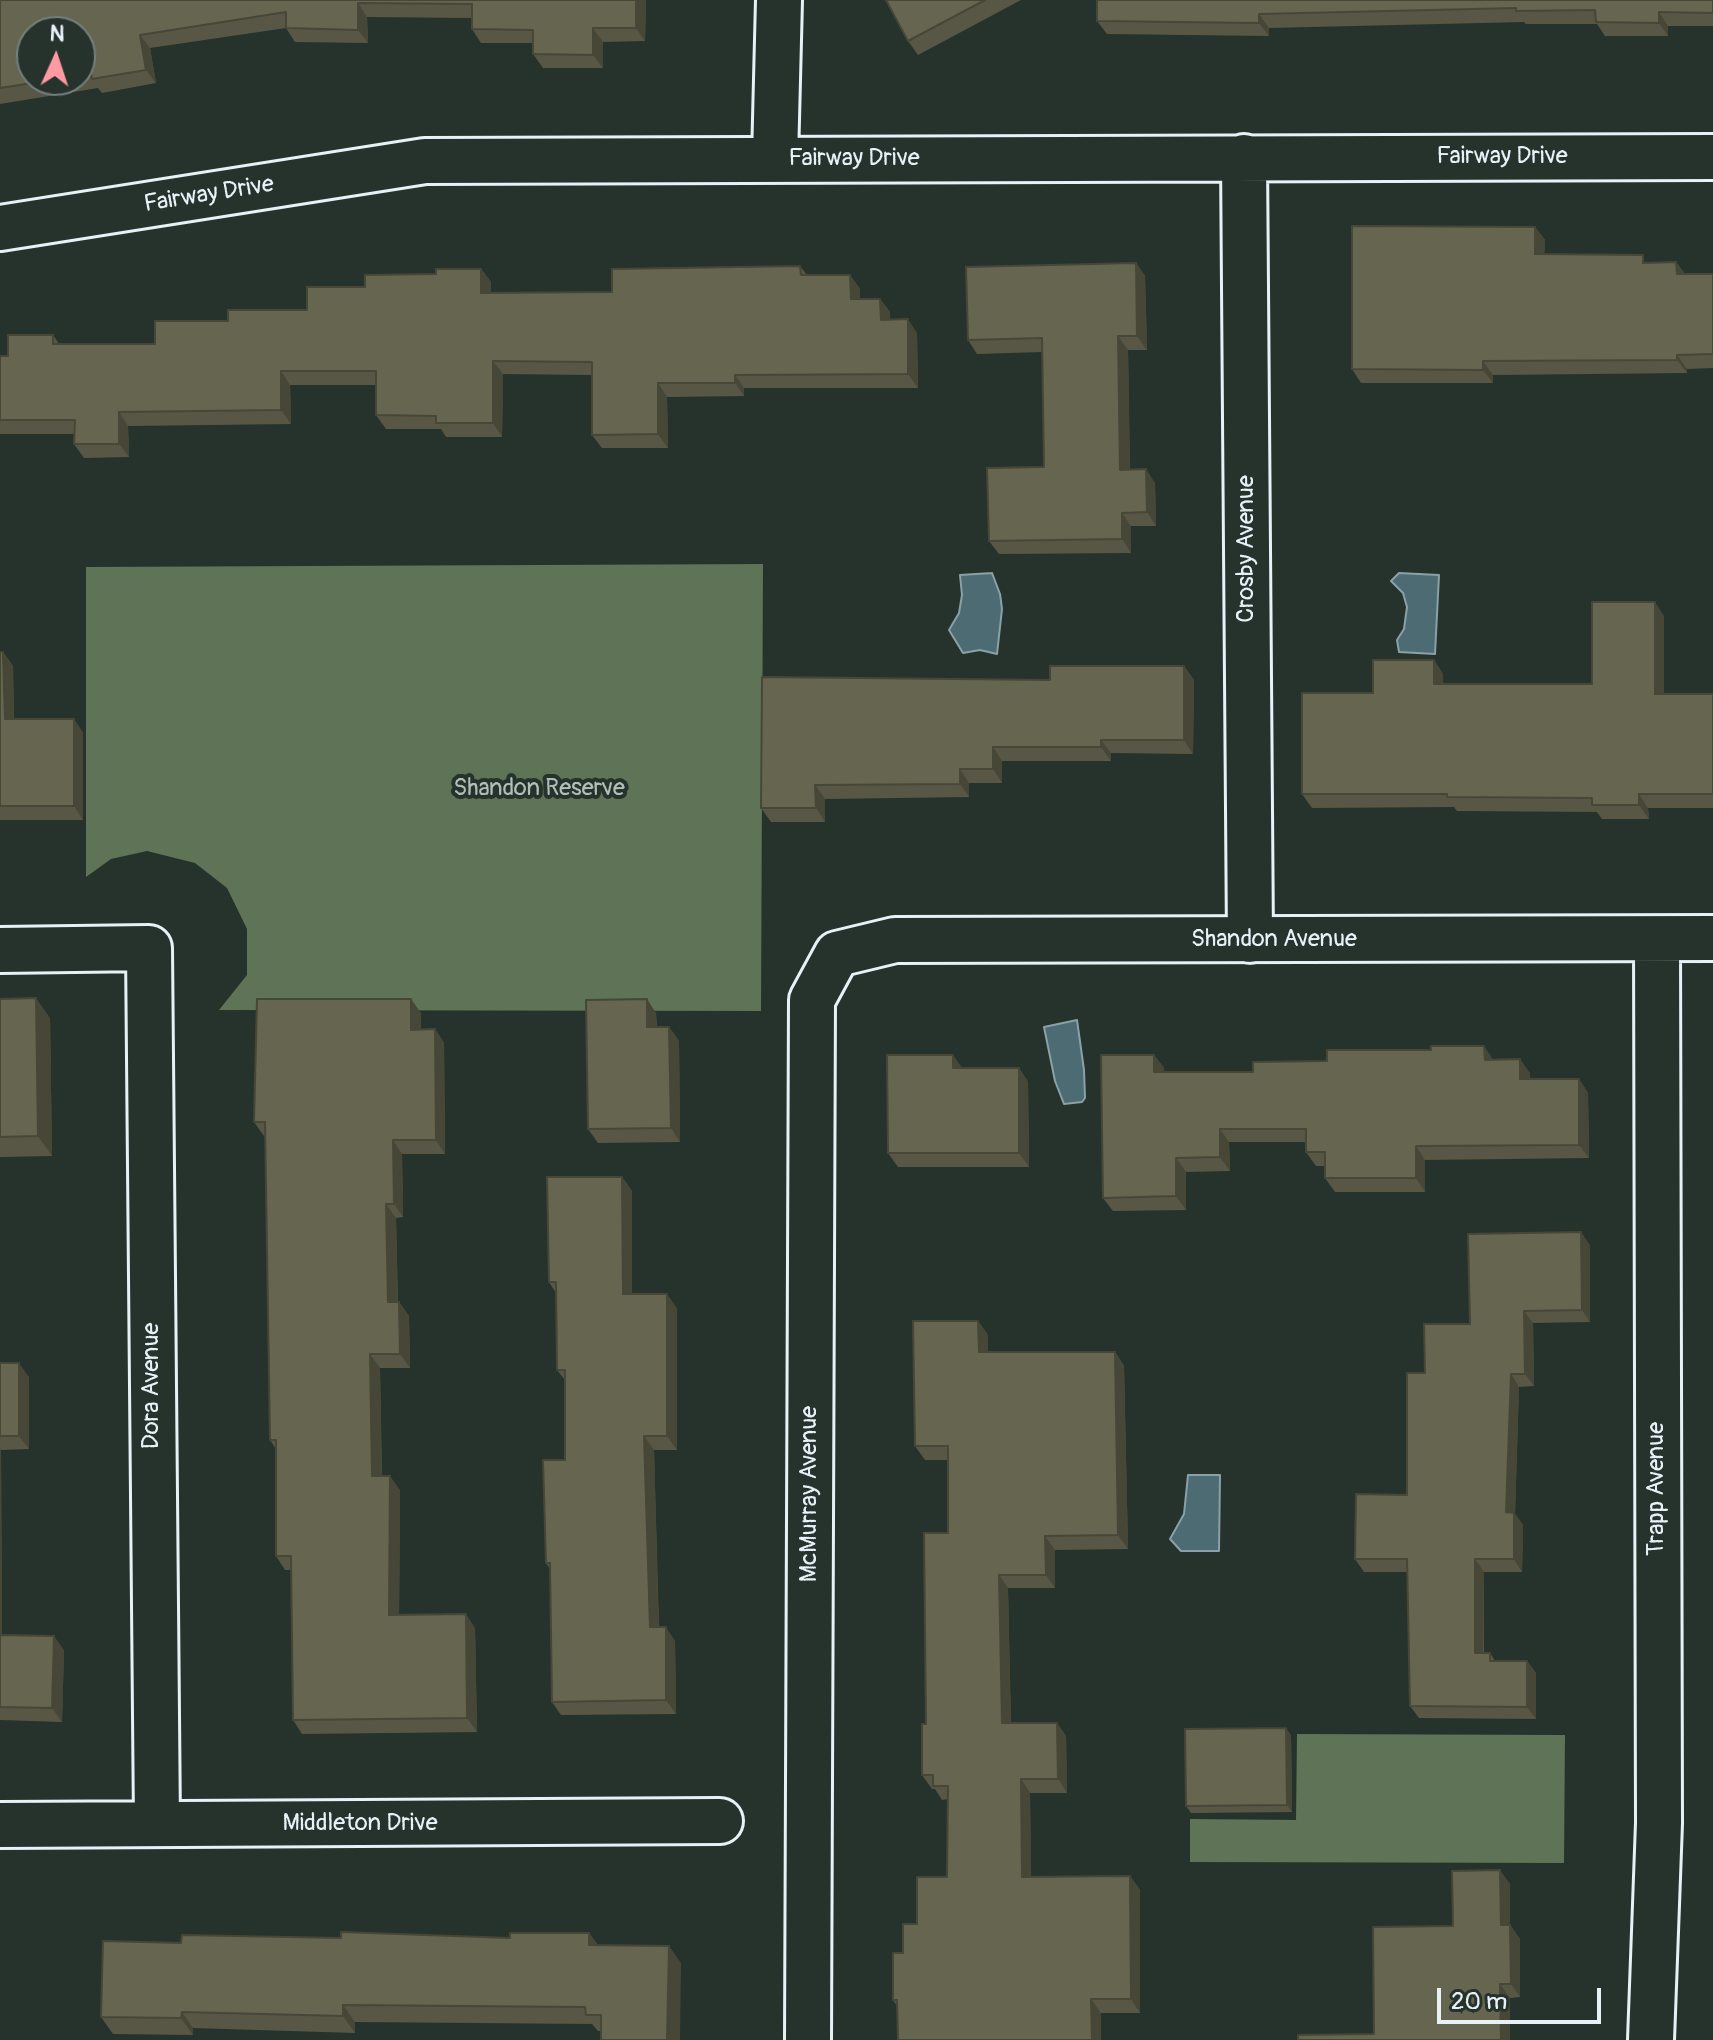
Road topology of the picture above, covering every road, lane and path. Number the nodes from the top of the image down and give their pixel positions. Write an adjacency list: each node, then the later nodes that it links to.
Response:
1 (779, 0): 4 (street)
2 (1244, 157): 3 (street, Fairway Drive); 4 (street, Fairway Drive); 8 (street, Crosby Avenue)
3 (1713, 157)
4 (775, 159): 5 (street, Fairway Drive)
5 (0, 228)
6 (1713, 938): 7 (street, Shandon Avenue)
7 (1657, 939): 8 (street, Shandon Avenue); 15 (street, Trapp Avenue)
8 (1250, 940): 10 (street, Shandon Avenue)
9 (0, 950): 12 (street, Dora Avenue)
10 (837, 954): 14 (street, McMurray Avenue)
11 (720, 1821): 12 (street, Middleton Drive)
12 (157, 1824): 13 (street, Middleton Drive)
13 (0, 1825)
14 (808, 2040)
15 (1651, 2040)

